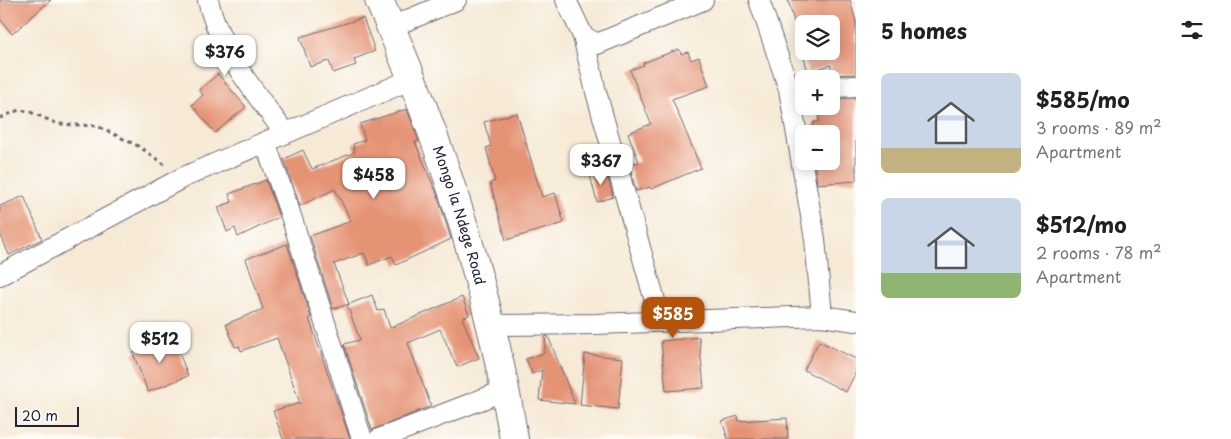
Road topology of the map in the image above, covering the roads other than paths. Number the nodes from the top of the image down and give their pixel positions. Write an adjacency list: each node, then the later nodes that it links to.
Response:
1 (208, 0): 14 (street)
2 (380, 0): 7 (street, Mongo la Ndege Road)
3 (456, 0): 7 (street)
4 (566, 0): 8 (street)
5 (703, 0): 8 (street)
6 (759, 0): 10 (street)
7 (391, 27): 9 (street, Mongo la Ndege Road)
8 (583, 36): 19 (street)
9 (412, 79): 14 (street); 20 (street, Mongo la Ndege Road)
10 (795, 84)
11 (856, 86): 12 (street)
12 (840, 87)
13 (800, 115): 17 (street)
14 (285, 133): 15 (street)
15 (265, 142): 16 (street); 22 (street)
16 (0, 275)
17 (822, 316): 18 (street); 19 (street)
18 (856, 321)
19 (661, 322): 20 (street)
20 (492, 325): 21 (street, Mongo la Ndege Road)
21 (506, 390): 23 (street); 24 (street, Mongo la Ndege Road)
22 (362, 439)
23 (379, 439)
24 (514, 439)

